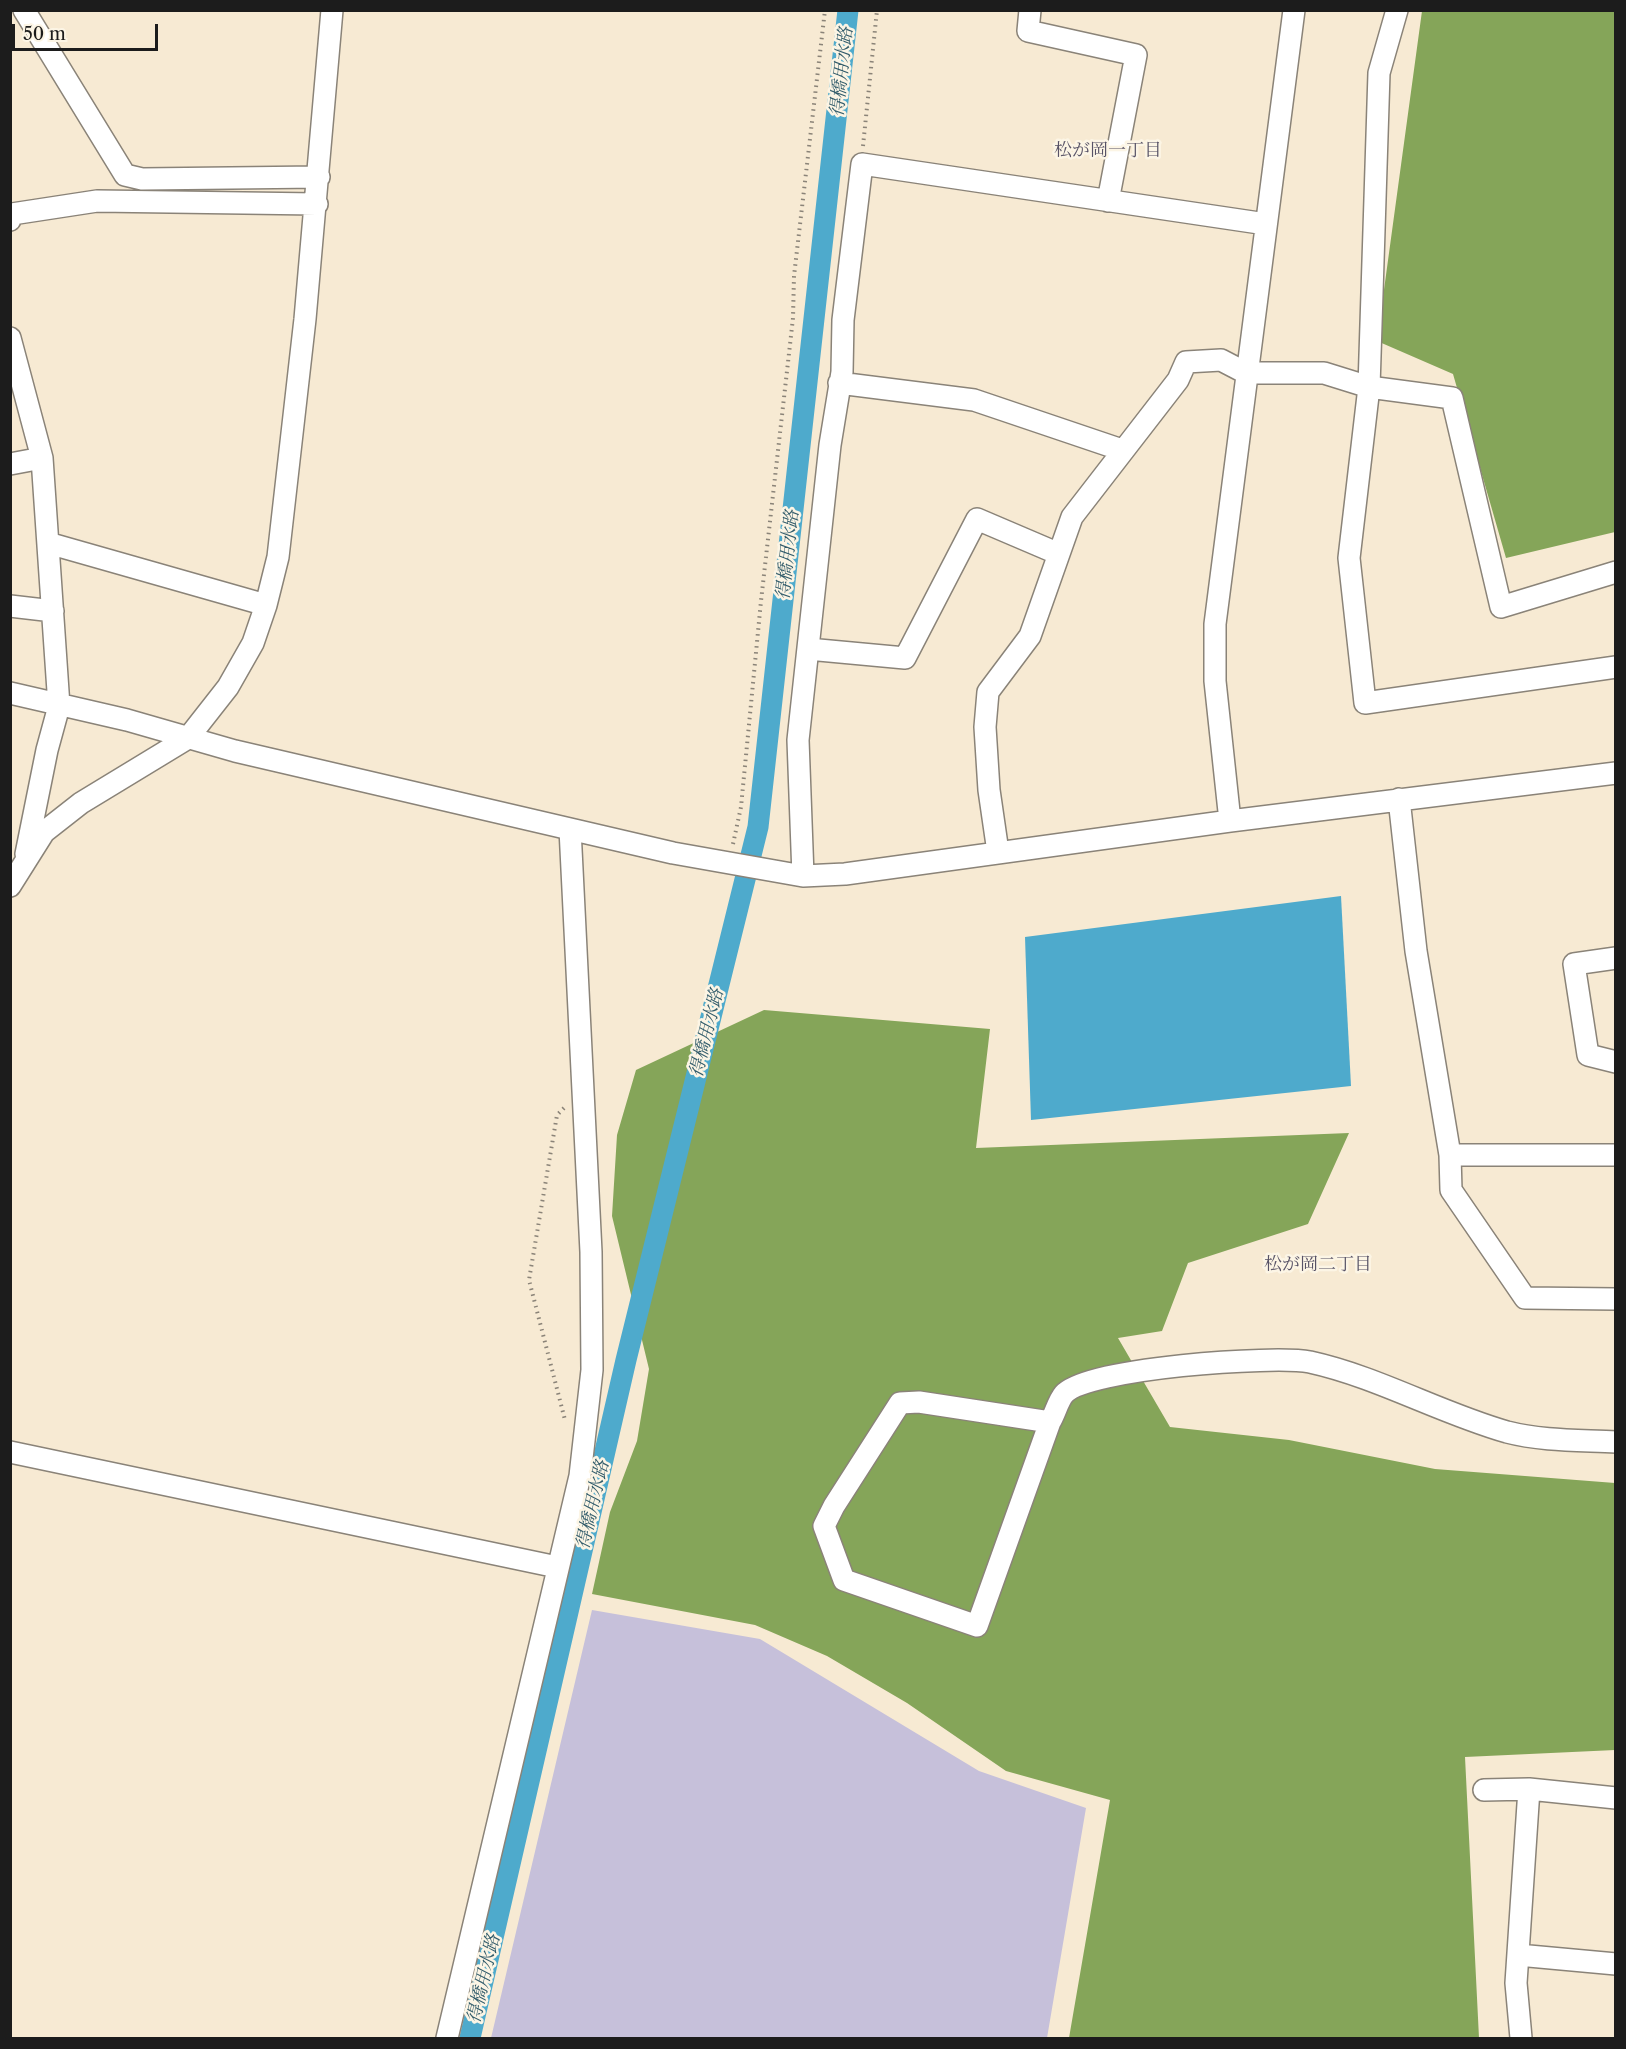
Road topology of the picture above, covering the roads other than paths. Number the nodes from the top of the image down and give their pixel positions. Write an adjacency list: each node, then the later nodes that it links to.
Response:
1 (24, 10): 6 (street)
2 (332, 10): 6 (street)
3 (1030, 10): 7 (street)
4 (1294, 10): 10 (street)
5 (1397, 10): 15 (street)
6 (319, 177): 8 (street)
7 (1108, 201): 10 (street); 14 (street)
8 (316, 204): 9 (street); 23 (street)
9 (10, 220)
10 (1266, 224): 13 (street)
11 (10, 332): 12 (street)
12 (11, 338): 17 (street)
13 (1246, 373): 15 (street); 16 (street); 32 (street)
14 (839, 383): 16 (street); 25 (street)
15 (1369, 387): 21 (street); 26 (street)
16 (1122, 450): 20 (street)
17 (42, 458): 18 (street); 19 (street)
18 (10, 464)
19 (48, 543): 23 (street); 24 (street)
20 (1059, 554): 25 (street); 34 (street)
21 (1616, 572)
22 (10, 606): 24 (street)
23 (266, 606): 29 (street)
24 (53, 611): 28 (street)
25 (808, 649): 36 (street)
26 (1616, 667)
27 (10, 693): 28 (street)
28 (59, 706): 29 (street); 35 (street)
29 (188, 738): 33 (street); 35 (street)
30 (1616, 773): 31 (street)
31 (1399, 799): 32 (street); 40 (street)
32 (1230, 821): 34 (street)
33 (570, 829): 36 (street); 46 (street)
34 (998, 852): 36 (street)
35 (24, 862): 37 (street)
36 (803, 876)
37 (10, 886)
38 (1616, 958): 39 (street)
39 (1616, 1062)
40 (1450, 1155): 41 (street); 42 (street)
41 (1616, 1155)
42 (1616, 1299)
43 (1050, 1422): 43 (street); 44 (street)
44 (1616, 1442)
45 (10, 1452): 46 (street)
46 (557, 1568): 52 (street)
47 (1529, 1789): 48 (street); 49 (street); 50 (street)
48 (1484, 1790)
49 (1616, 1798)
50 (1518, 1955): 51 (street); 53 (street)
51 (1616, 1964)
52 (447, 2038)
53 (1521, 2038)

